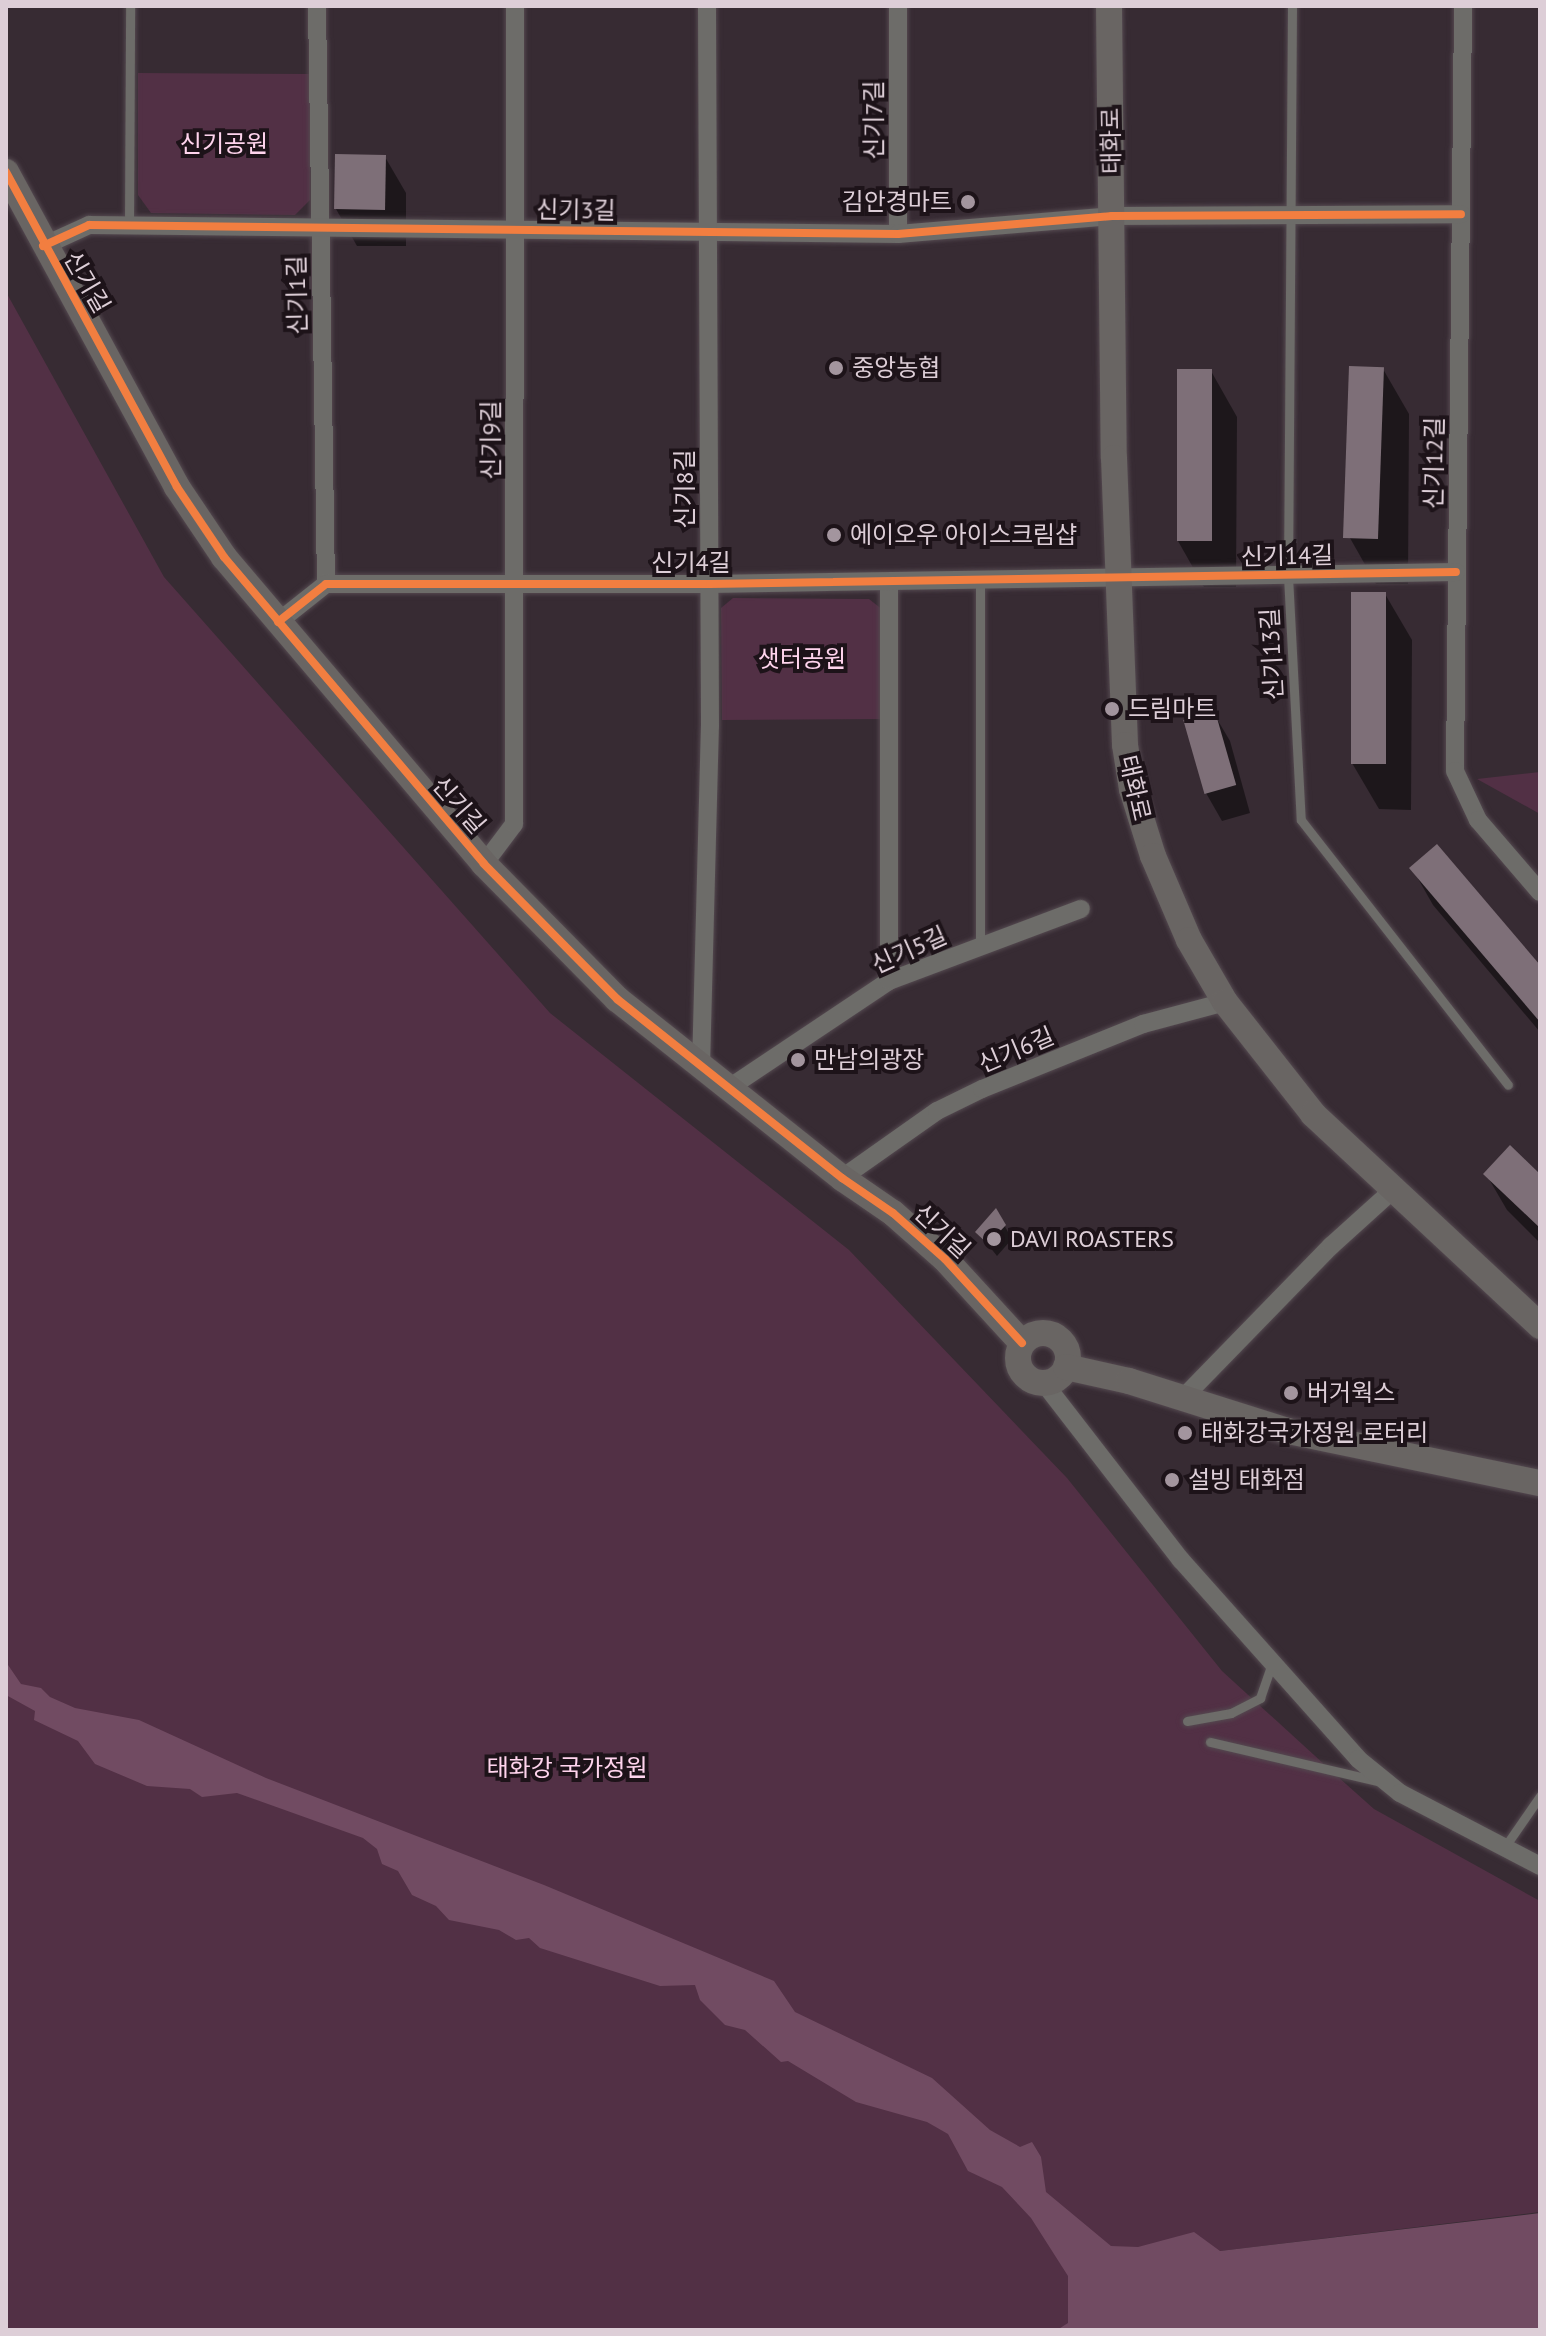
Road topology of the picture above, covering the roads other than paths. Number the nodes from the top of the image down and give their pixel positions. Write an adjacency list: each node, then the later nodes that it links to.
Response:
1 (130, 6): 13 (lane)
2 (317, 6): 14 (street, 신기1길)
3 (515, 6): 15 (street, 신기9길)
4 (707, 6): 16 (street, 신기8길)
5 (898, 6): 17 (street, 신기7길)
6 (1109, 6): 11 (street, 태화로)
7 (1292, 6): 12 (lane, 신기13길)
8 (1463, 6): 10 (street, 신기12길)
9 (6, 172): 18 (street, 신기길)
10 (1461, 214): 12 (street, 신기3길); 19 (street, 신기12길)
11 (1112, 216): 12 (street, 신기3길); 17 (street, 신기3길); 21 (street, 태화로)
12 (1288, 217): 20 (lane, 신기13길)
13 (129, 225): 14 (street, 신기3길); 18 (street, 신기3길)
14 (320, 228): 15 (street, 신기3길); 25 (street, 신기1길)
15 (515, 230): 16 (street, 신기3길); 24 (street, 신기9길)
16 (708, 232): 17 (street, 신기3길); 26 (street, 신기8길)
17 (898, 234)
18 (43, 246): 27 (street, 신기길)
19 (1456, 572): 20 (street, 신기14길); 29 (street, 신기12길)
20 (1288, 576): 21 (street, 신기14길); 35 (lane, 신기13길)
21 (1118, 577): 22 (street, 신기4길); 33 (street, 태화로)
22 (980, 580): 23 (street, 신기4길); 31 (lane)
23 (889, 582): 26 (street, 신기4길); 32 (street)
24 (514, 583): 25 (street, 신기4길); 26 (street, 신기4길); 28 (street, 신기9길)
25 (326, 584): 27 (street)
26 (710, 584): 34 (street, 신기8길)
27 (278, 622): 28 (street, 신기길)
28 (484, 864): 34 (street, 신기길)
29 (1540, 892)
30 (1081, 909): 31 (street, 신기5길)
31 (980, 946): 32 (street, 신기5길)
32 (889, 981): 36 (street, 신기5길)
33 (1225, 1002): 37 (street, 신기6길); 38 (street, 태화로)
34 (701, 1067): 36 (street, 신기길)
35 (1508, 1085)
36 (729, 1088): 37 (street, 신기길)
37 (842, 1178): 40 (street, 신기길)
38 (1393, 1190): 39 (street, 태화로); 43 (street)
39 (1540, 1326)
40 (1022, 1343): 41 (street); 42 (street)
41 (1066, 1367): 42 (street); 43 (street)
42 (1044, 1383): 45 (street)
43 (1181, 1400): 44 (street)
44 (1540, 1483)
45 (1272, 1664): 46 (lane); 48 (street)
46 (1187, 1721)
47 (1210, 1742): 48 (lane)
48 (1384, 1783): 50 (street)
49 (1540, 1796): 50 (lane)
50 (1504, 1848): 51 (street)
51 (1540, 1866)

